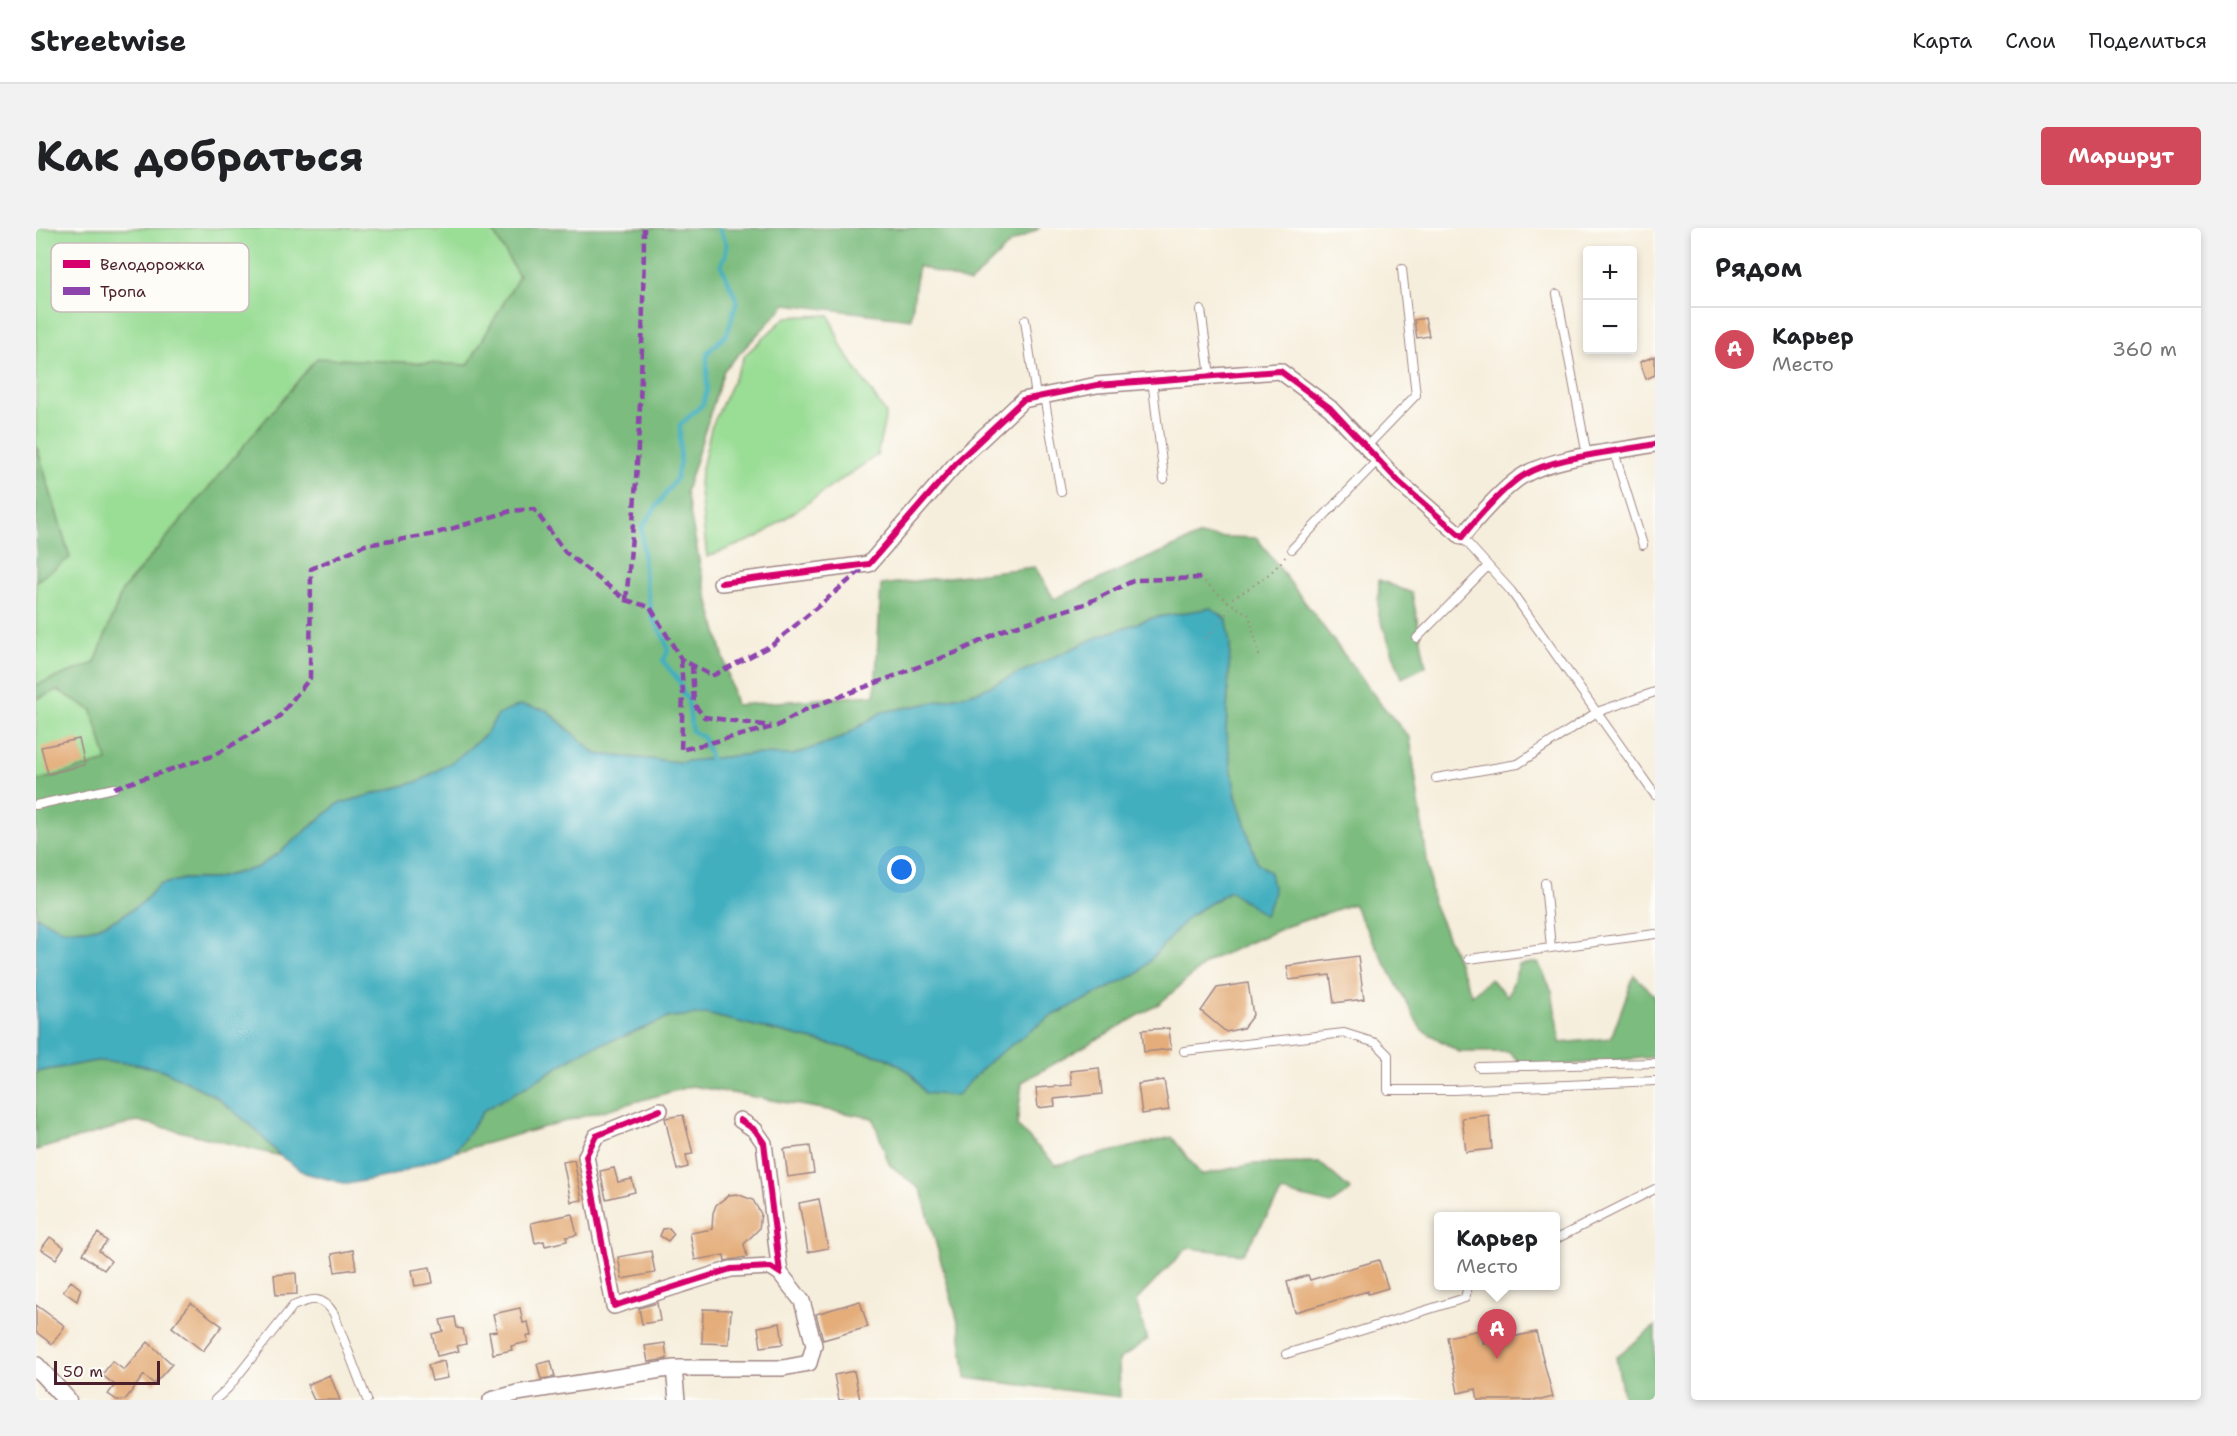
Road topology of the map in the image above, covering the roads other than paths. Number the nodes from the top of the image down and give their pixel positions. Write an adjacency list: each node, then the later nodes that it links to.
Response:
1 (1402, 269): 9 (lane)
2 (1557, 294): 11 (lane)
3 (1200, 310): 5 (lane)
4 (1025, 320): 7 (lane)
5 (1210, 376): 6 (street); 9 (street)
6 (1152, 380): 7 (street); 13 (lane)
7 (1040, 396): 14 (lane); 19 (street)
8 (1655, 444): 10 (street)
9 (1367, 446): 12 (street)
10 (1614, 452): 11 (street); 16 (lane)
11 (1587, 457): 15 (street)
12 (1379, 459): 15 (street); 17 (lane)
13 (1164, 478)
14 (1061, 492)
15 (1462, 537): 18 (lane)
16 (1643, 545)
17 (1292, 549)
18 (1487, 567): 20 (lane); 22 (lane)
19 (721, 583)
20 (1418, 638)
21 (1655, 692): 22 (lane)
22 (1596, 712): 23 (lane); 25 (lane)
23 (1436, 778)
24 (114, 788): 26 (lane)
25 (1655, 795)
26 (36, 805)
27 (1545, 883): 29 (lane)
28 (1655, 934): 29 (lane)
29 (1551, 948): 30 (lane)
30 (1469, 959)
31 (1184, 1051): 34 (lane)
32 (1655, 1063): 33 (lane)
33 (1479, 1067)
34 (1655, 1081)
35 (660, 1110): 39 (street)
36 (740, 1120): 39 (street)
37 (1655, 1190): 38 (lane)
38 (1560, 1237)
39 (780, 1273): 43 (street)
40 (1467, 1290): 41 (lane)
41 (1286, 1354)
42 (36, 1366): 44 (street)
43 (674, 1368): 47 (street); 48 (street)
44 (68, 1400)
45 (215, 1400): 46 (lane)
46 (367, 1400)
47 (491, 1400)
48 (677, 1400)

